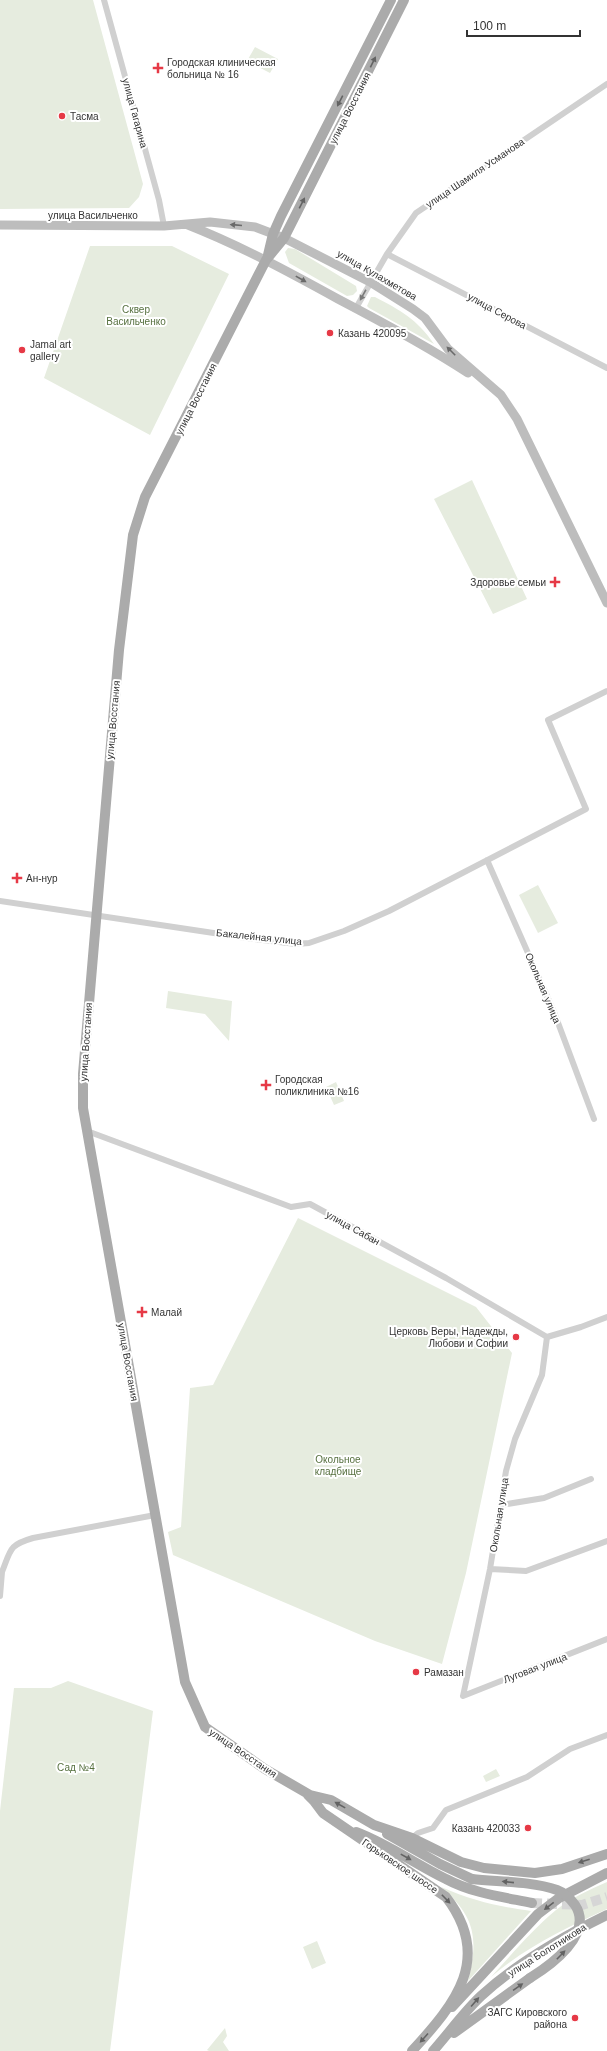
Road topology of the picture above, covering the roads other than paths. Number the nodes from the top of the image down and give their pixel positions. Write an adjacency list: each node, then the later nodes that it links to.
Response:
1 (104, 0): 7 (street, улица Гагарина)
2 (391, 0): 8 (main road, улица Восстания, one-way to 8)
3 (404, 0): 9 (main road, улица Восстания, one-way to 3)
4 (607, 84): 10 (street, улица Шамиля Усманова)
5 (186, 224): 7 (main road, улица Васильченко); 8 (main road, улица Васильченко, one-way to 5); 11 (main road, улица Васильченко)
6 (0, 225): 7 (main road, улица Васильченко)
7 (164, 226)
8 (273, 234): 9 (main road); 11 (main road, улица Восстания)
9 (284, 238): 11 (main road, улица Восстания); 12 (main road, улица Кулахметова)
10 (387, 254): 12 (street, улица Шамиля Усманова); 14 (street, улица Серова)
11 (266, 260): 13 (main road, улица Кулахметова, one-way to 13); 20 (main road, улица Восстания)
12 (370, 282): 13 (street, улица Шамиля Усманова, one-way to 13); 15 (main road, улица Кулахметова, one-way to 12)
13 (356, 308): 15 (main road, улица Кулахметова)
14 (607, 368)
15 (501, 396): 16 (main road, улица Кулахметова)
16 (607, 603)
17 (607, 691): 18 (street, Бакалейная улица)
18 (487, 860): 20 (street, Бакалейная улица); 21 (street, Окольная улица)
19 (0, 901): 20 (street, Бакалейная улица)
20 (97, 914): 22 (main road, улица Восстания)
21 (594, 1119)
22 (87, 1131): 24 (street, улица Сабан); 27 (main road, улица Восстания)
23 (607, 1317): 24 (street)
24 (547, 1337): 26 (street, Окольная улица)
25 (591, 1479): 26 (street)
26 (501, 1505): 29 (street, Окольная улица)
27 (155, 1515): 30 (street); 35 (main road, улица Восстания)
28 (607, 1541): 29 (street)
29 (490, 1569): 33 (street, Окольная улица)
30 (1, 1572): 31 (street)
31 (0, 1596)
32 (607, 1639): 33 (street, Луговая улица)
33 (463, 1696)
34 (607, 1735): 38 (street)
35 (303, 1791): 36 (main road, улица Восстания, one-way to 35); 37 (main road, улица Восстания)
36 (374, 1824): 38 (main road, улица Восстания); 44 (main road, one-way to 36, bridge)
37 (346, 1828): 41 (main road, one-way to 41); 43 (main road, Горьковское шоссе, one-way to 43)
38 (412, 1838): 39 (main road, улица Восстания, one-way to 38)
39 (607, 1854)
40 (607, 1873): 43 (main road, one-way to 43)
41 (532, 1903)
42 (607, 1915): 44 (main road, улица Болотникова, one-way to 42)
43 (436, 2025): 45 (main road, Горьковское шоссе, one-way to 45)
44 (441, 2042): 46 (main road)
45 (412, 2051)
46 (433, 2051)

